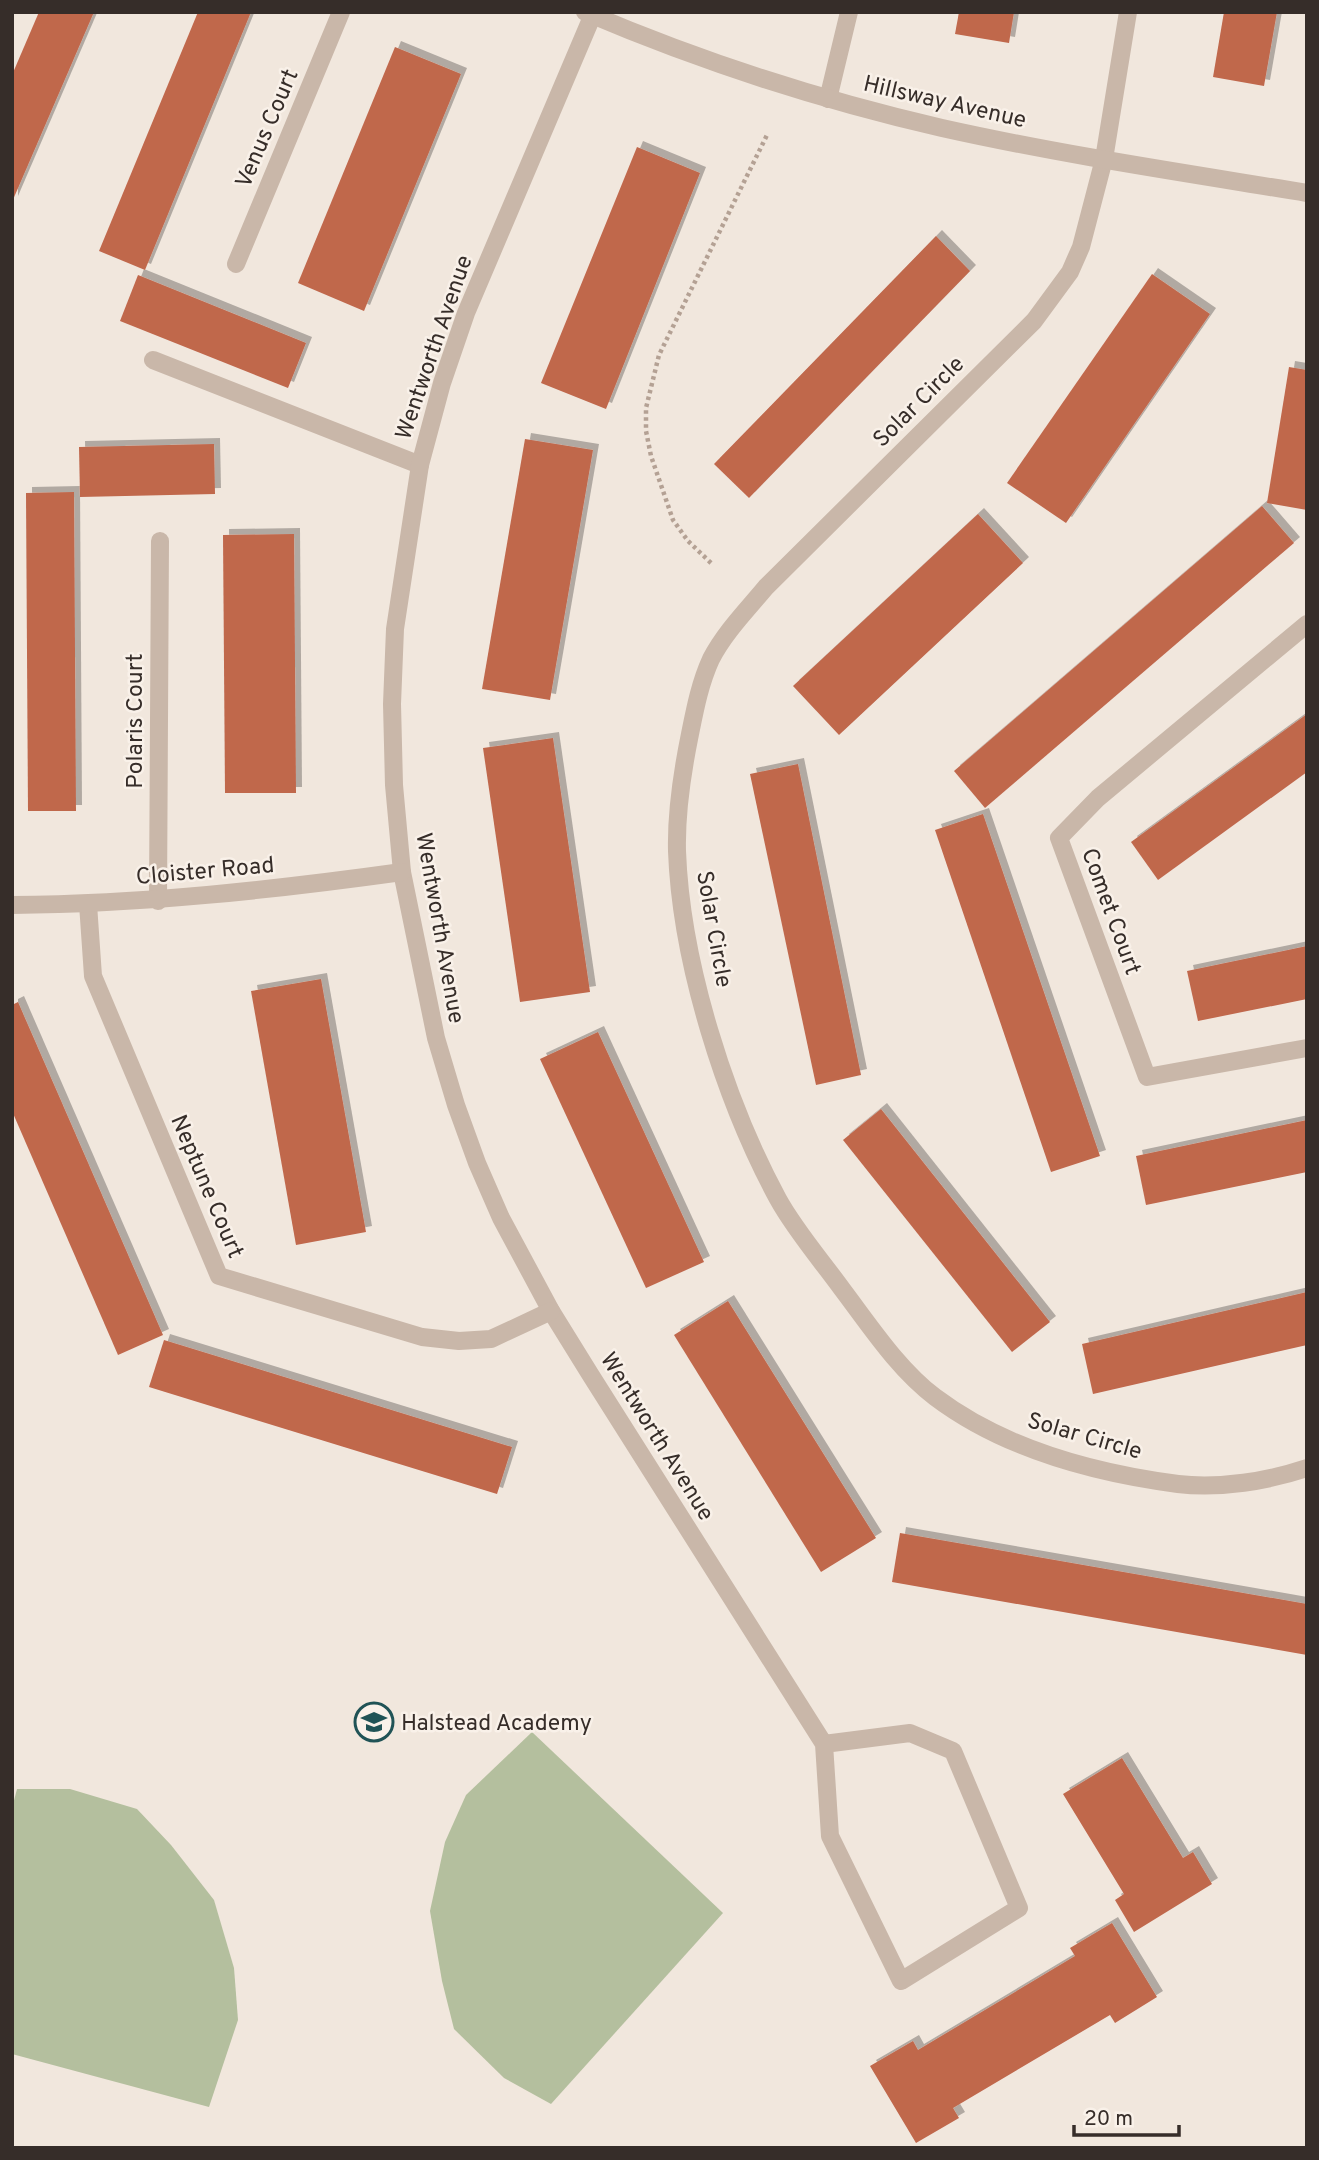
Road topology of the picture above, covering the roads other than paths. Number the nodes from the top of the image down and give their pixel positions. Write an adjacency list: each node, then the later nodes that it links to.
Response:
1 (341, 12): 8 (street, Venus Court)
2 (849, 12): 5 (street)
3 (1128, 12): 6 (street, Solar Circle)
4 (590, 13): 5 (street, Hillsway Avenue); 10 (street, Wentworth Avenue)
5 (828, 99): 6 (street, Hillsway Avenue)
6 (1104, 159): 7 (street, Hillsway Avenue); 19 (street, Solar Circle)
7 (1307, 193)
8 (236, 264)
9 (153, 360): 10 (street)
10 (420, 465): 13 (street, Wentworth Avenue)
11 (160, 541): 14 (street, Polaris Court)
12 (1307, 624): 17 (street, Comet Court)
13 (402, 872): 14 (street, Cloister Road); 18 (street, Wentworth Avenue)
14 (158, 901): 15 (street, Cloister Road)
15 (88, 904): 16 (street, Cloister Road); 18 (street, Neptune Court)
16 (12, 905)
17 (1307, 1048)
18 (551, 1311): 20 (street, Wentworth Avenue)
19 (1307, 1468)
20 (824, 1744): 20 (street, Wentworth Avenue)

